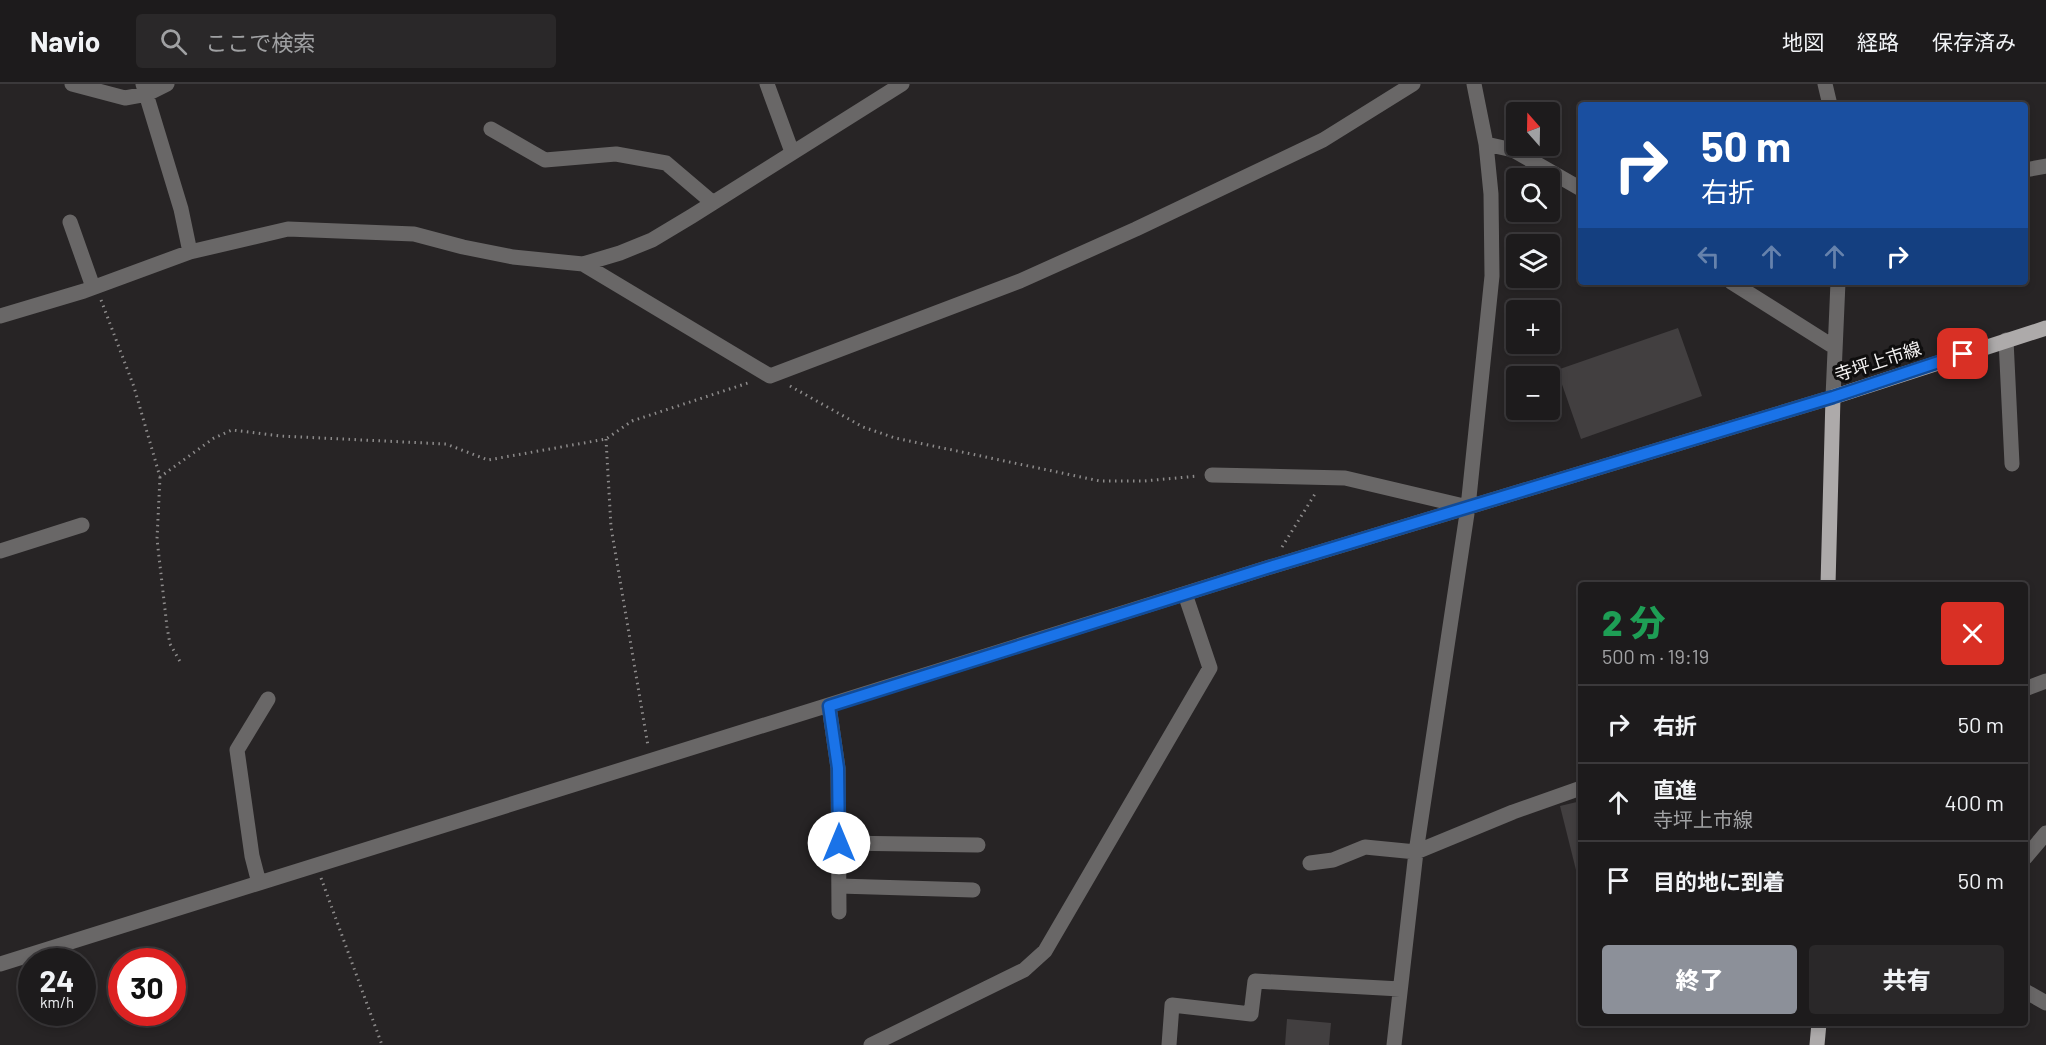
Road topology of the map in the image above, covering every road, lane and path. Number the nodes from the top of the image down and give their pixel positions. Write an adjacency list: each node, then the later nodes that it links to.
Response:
1 (72, 84): 8 (street)
2 (167, 84): 8 (street)
3 (767, 84): 12 (street)
4 (902, 84): 12 (street)
5 (1413, 84): 27 (street)
6 (1474, 84): 11 (street)
7 (1825, 84): 9 (street)
8 (145, 89): 18 (street)
9 (1830, 102)
10 (491, 129): 16 (street)
11 (1486, 144): 15 (street); 34 (street)
12 (792, 152): 16 (street)
13 (2046, 166): 14 (street)
14 (2028, 169)
15 (1578, 187)
16 (712, 203): 19 (street)
17 (70, 222): 22 (street)
18 (190, 252): 19 (street); 22 (street)
19 (584, 264): 27 (street)
20 (1736, 285): 26 (street)
21 (1838, 285): 26 (street)
22 (93, 287): 23 (street); 32 (path)
23 (0, 316)
24 (2046, 328): 25 (main road, 寺坪上市線)
25 (2006, 340): 28 (main road, 寺坪上市線); 30 (street)
26 (1834, 347): 28 (street)
27 (770, 376): 29 (path); 31 (path)
28 (1833, 397): 34 (street); 38 (main road, 寺坪上市線)
29 (606, 439): 32 (path); 45 (path)
30 (2012, 464)
31 (1212, 474): 33 (street)
32 (159, 477): 40 (path)
33 (1326, 478): 34 (street); 37 (path)
34 (1468, 507): 37 (street); 50 (street)
35 (82, 525): 36 (street)
36 (0, 551)
37 (1270, 567): 39 (street)
38 (1828, 582)
39 (1185, 594): 44 (street); 64 (street)
40 (182, 664)
41 (2046, 681): 42 (street)
42 (2028, 688)
43 (268, 699): 54 (street)
44 (829, 706): 45 (street); 48 (street)
45 (650, 762): 53 (street)
46 (1578, 789): 50 (street)
47 (2046, 833): 51 (street)
48 (839, 843): 49 (street); 55 (street)
49 (978, 845)
50 (1416, 852): 52 (street); 59 (street)
51 (2028, 854)
52 (1310, 863)
53 (316, 865): 54 (street); 63 (path)
54 (259, 883): 58 (street)
55 (839, 886): 56 (street); 57 (street)
56 (973, 890)
57 (839, 912)
58 (0, 964)
59 (1400, 989): 65 (street); 66 (street)
60 (2028, 993): 61 (street)
61 (2046, 1003)
62 (1819, 1026): 67 (main road)
63 (382, 1045)
64 (871, 1045)
65 (1169, 1045)
66 (1394, 1045)
67 (1817, 1045)

